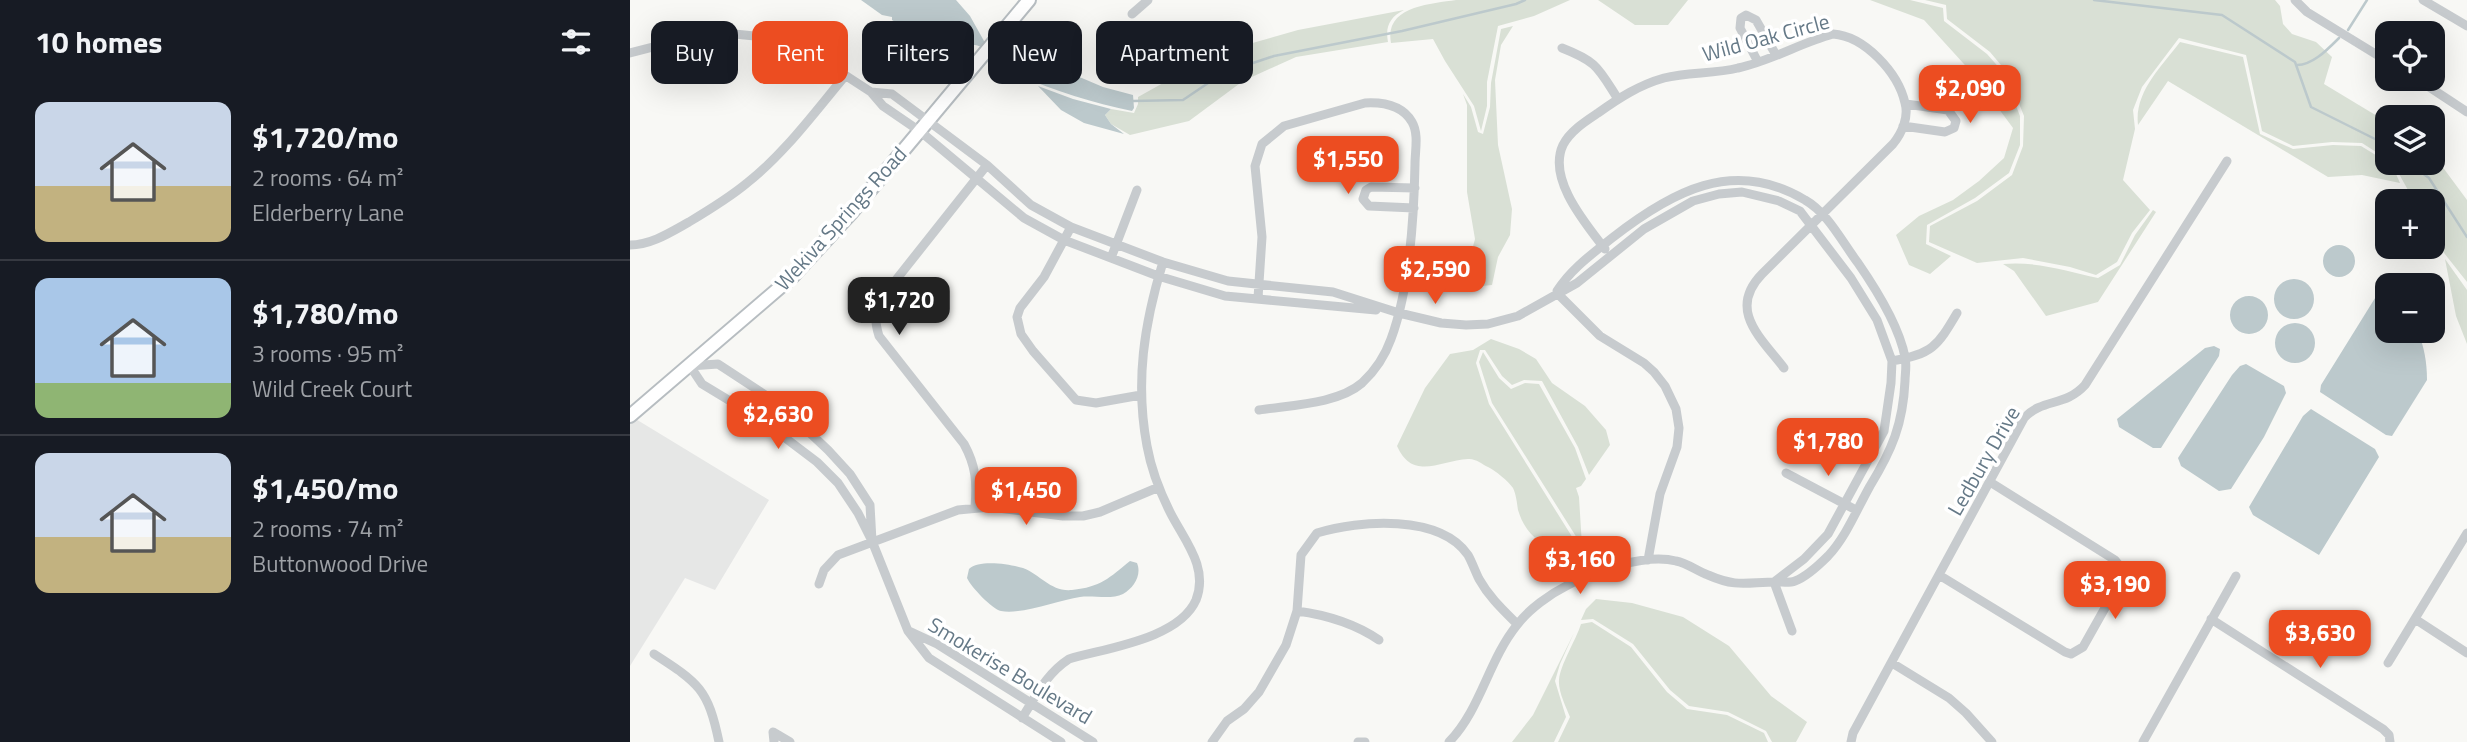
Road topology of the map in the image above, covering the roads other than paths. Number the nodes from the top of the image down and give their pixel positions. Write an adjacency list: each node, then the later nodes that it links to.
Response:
1 (1029, 0): 20 (main road, Wekiva Springs Road)
2 (1148, 0): 5 (street)
3 (2295, 0): 10 (street)
4 (2423, 0): 6 (street)
5 (1132, 14)
6 (2467, 26)
7 (752, 35): 9 (street)
8 (1562, 48): 17 (street)
9 (630, 53)
10 (2375, 54)
11 (1776, 55): 12 (street, Wild Oak Circle); 12 (street); 18 (street, Wild Oak Circle)
12 (1758, 62): 17 (street, Wild Oak Circle)
13 (848, 78): 16 (street)
14 (838, 84): 35 (street)
15 (2435, 91): 19 (street)
16 (871, 92): 20 (street); 22 (street)
17 (1618, 99): 37 (street, Wild Oak Circle)
18 (1906, 104): 21 (street); 21 (street)
19 (2467, 112)
20 (930, 121): 22 (main road, Wekiva Springs Road); 24 (street)
21 (1903, 125): 31 (street)
22 (921, 132): 25 (street); 49 (main road, Wekiva Springs Road)
23 (2227, 161): 57 (street, Ledbury Drive)
24 (987, 165): 25 (street); 33 (street)
25 (976, 178): 34 (street); 60 (street)
26 (1415, 188): 30 (street); 30 (street); 42 (street)
27 (1137, 190): 36 (street)
28 (1688, 190): 29 (street); 31 (street); 37 (street)
29 (1693, 201): 32 (street); 38 (street)
30 (1414, 208): 45 (street)
31 (1823, 215): 32 (street); 47 (street)
32 (1812, 225): 48 (street); 50 (street)
33 (1071, 227): 34 (street); 36 (street)
34 (1064, 240): 39 (street); 51 (street)
35 (630, 245)
36 (1116, 245): 39 (street); 40 (street)
37 (1603, 246): 38 (street, Wild Oak Circle); 43 (street)
38 (1611, 256): 43 (street)
39 (1111, 258): 41 (street)
40 (1163, 262): 41 (street); 42 (street)
41 (1158, 276): 44 (street); 51 (street)
42 (1259, 283): 44 (street); 45 (street)
43 (1556, 293): 45 (street); 64 (street)
44 (1258, 298): 45 (street)
45 (1399, 313): 52 (street)
46 (1957, 313): 47 (street)
47 (1906, 358): 48 (street); 61 (street)
48 (1892, 360): 59 (street)
49 (690, 366): 53 (main road, Wekiva Springs Road); 54 (street, Smokerise Boulevard); 55 (street, Smokerise Boulevard)
50 (1784, 368)
51 (1141, 395): 58 (street)
52 (1259, 410)
53 (630, 416)
54 (836, 459): 55 (street); 63 (street, Smokerise Boulevard)
55 (825, 470): 63 (street, Smokerise Boulevard)
56 (1786, 473): 59 (street)
57 (1990, 482): 65 (street, Ledbury Drive); 65 (street)
58 (1159, 487): 60 (street); 80 (street)
59 (1844, 503): 61 (street); 67 (street)
60 (975, 508): 63 (street)
61 (1856, 510): 67 (street)
62 (2467, 533): 71 (street)
63 (877, 539): 68 (street); 73 (street, Smokerise Boulevard)
64 (1648, 560): 67 (street); 72 (street)
65 (1939, 575): 78 (street, Ledbury Drive)
66 (2236, 576): 70 (street)
67 (1774, 582): 74 (street)
68 (819, 584)
69 (1297, 611): 72 (street); 75 (street); 87 (street)
70 (2211, 619): 93 (street); 94 (street)
71 (2415, 619): 76 (street); 79 (street)
72 (1517, 624): 90 (street)
73 (908, 631): 80 (street, Smokerise Boulevard); 81 (street, Smokerise Boulevard)
74 (1792, 631)
75 (1379, 640)
76 (2467, 653)
77 (654, 654): 82 (street)
78 (1892, 663): 91 (street, Ledbury Drive); 92 (street)
79 (2388, 663)
80 (1031, 704): 81 (street); 86 (street, Smokerise Boulevard)
81 (1022, 719): 85 (street, Smokerise Boulevard)
82 (719, 742)
83 (774, 742): 84 (street)
84 (790, 742)
85 (1060, 742)
86 (1093, 742)
87 (1212, 742)
88 (1357, 742): 89 (street)
89 (1365, 742)
90 (1449, 742)
91 (1851, 742)
92 (1992, 742)
93 (2143, 742)
94 (2390, 742)

